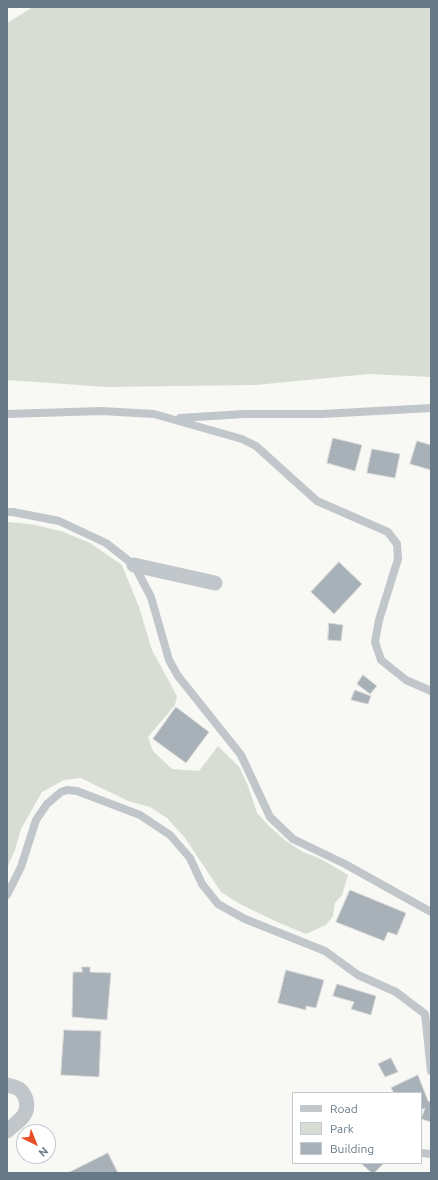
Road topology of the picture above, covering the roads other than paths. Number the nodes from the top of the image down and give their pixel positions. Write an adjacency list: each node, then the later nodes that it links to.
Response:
1 (431, 408): 3 (lane)
2 (7, 414): 3 (lane)
3 (173, 419): 7 (lane)
4 (7, 512): 5 (lane)
5 (134, 565): 6 (street); 9 (lane)
6 (215, 583)
7 (431, 691)
8 (7, 895): 10 (lane)
9 (431, 912)
10 (431, 1071)
11 (7, 1085): 12 (street)
12 (7, 1131)

